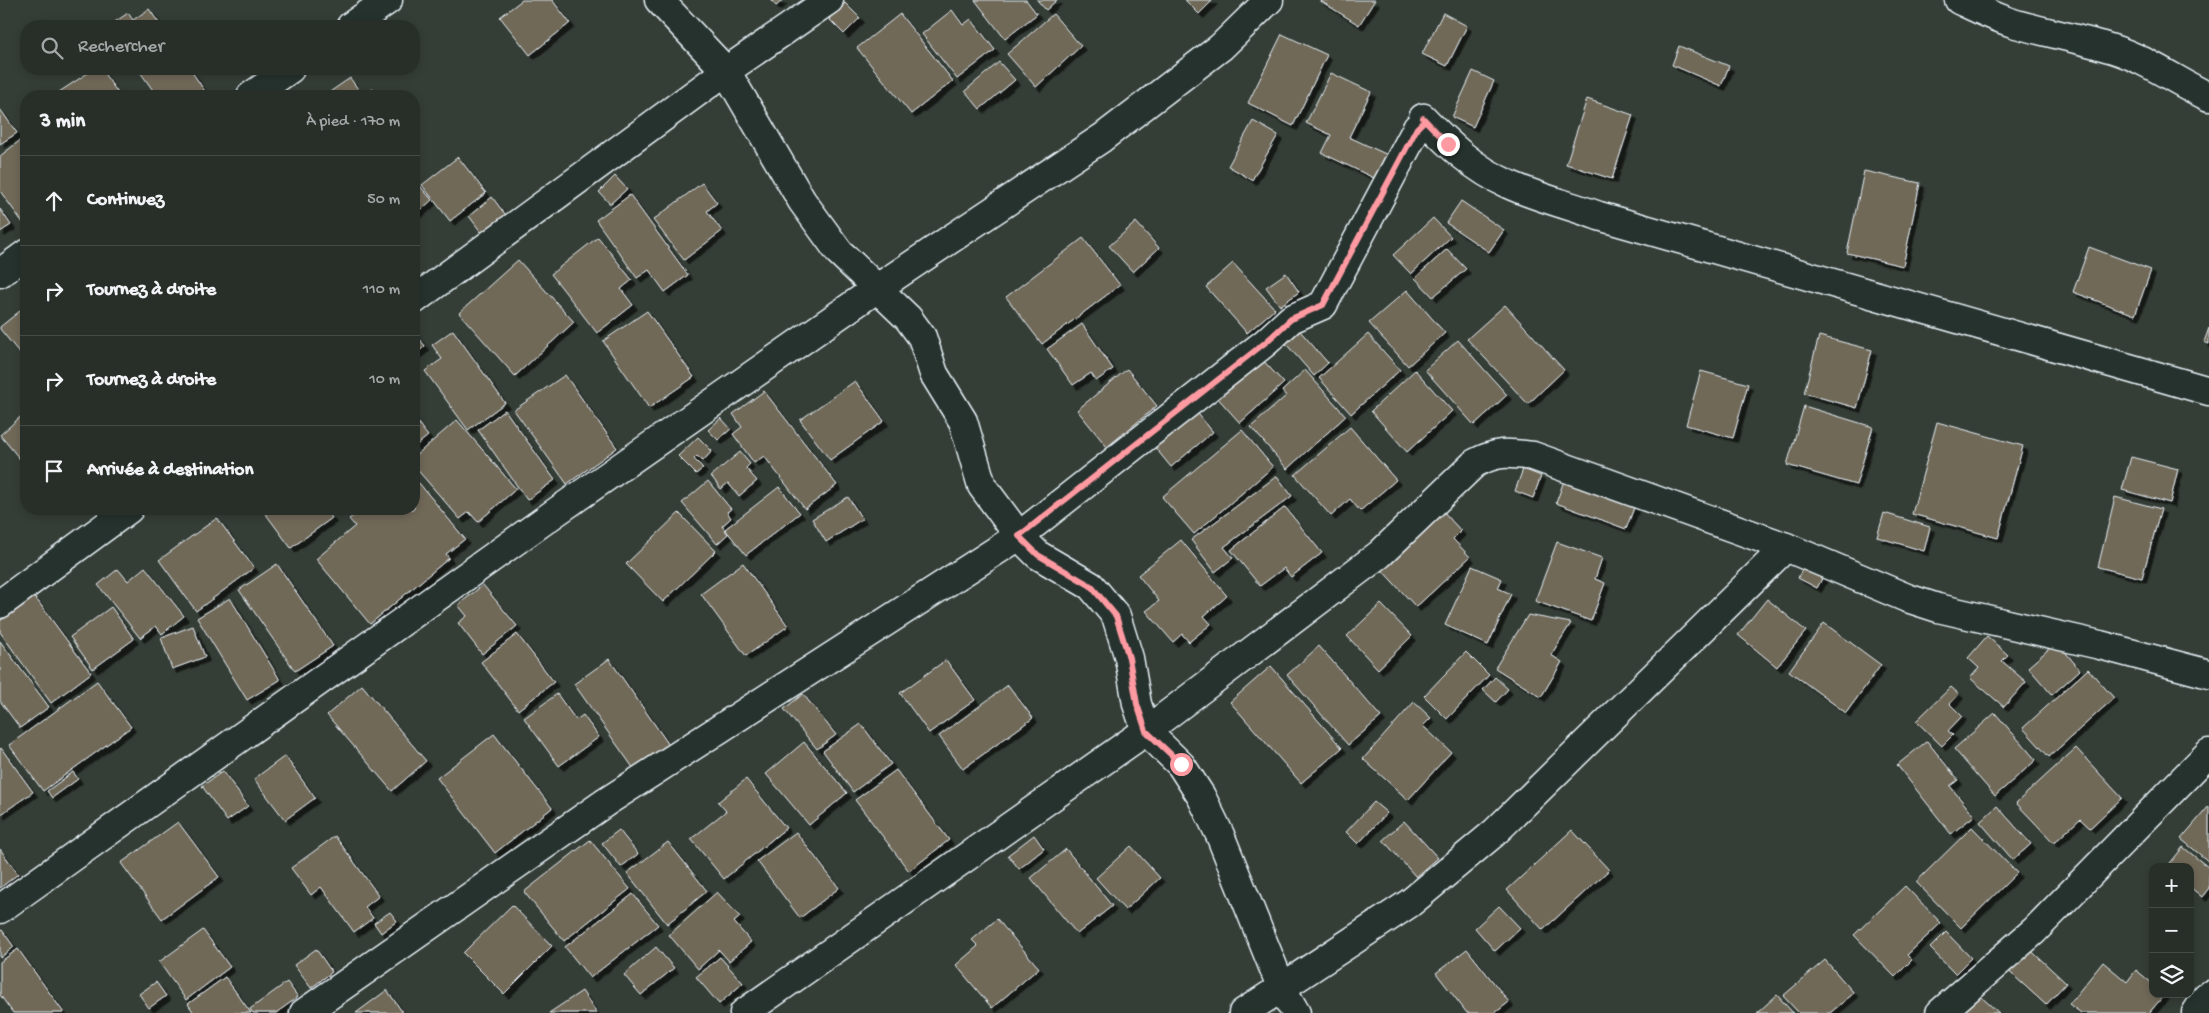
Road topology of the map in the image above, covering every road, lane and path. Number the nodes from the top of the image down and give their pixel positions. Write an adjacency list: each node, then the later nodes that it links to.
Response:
1 (388, 0): 6 (street)
2 (659, 0): 7 (street)
3 (829, 0): 7 (street)
4 (1269, 0): 13 (street)
5 (1959, 0): 10 (street)
6 (360, 20)
7 (726, 71): 13 (street); 14 (street)
8 (281, 75): 9 (street)
9 (260, 90)
10 (2209, 97)
11 (20, 258): 12 (street)
12 (0, 272)
13 (876, 289): 17 (street); 23 (street)
14 (420, 296)
15 (2209, 391): 17 (street)
16 (121, 515): 19 (street)
17 (1019, 536): 21 (street); 26 (street)
18 (1786, 547): 20 (street); 21 (street); 24 (street)
19 (0, 604)
20 (2209, 674)
21 (1146, 731): 24 (street); 27 (street)
22 (2209, 754): 30 (street)
23 (0, 909)
24 (1282, 989): 28 (street); 29 (street)
25 (2209, 995): 31 (street)
26 (304, 1013)
27 (744, 1013)
28 (1243, 1013)
29 (1296, 1013)
30 (1940, 1013)
31 (2196, 1013)

